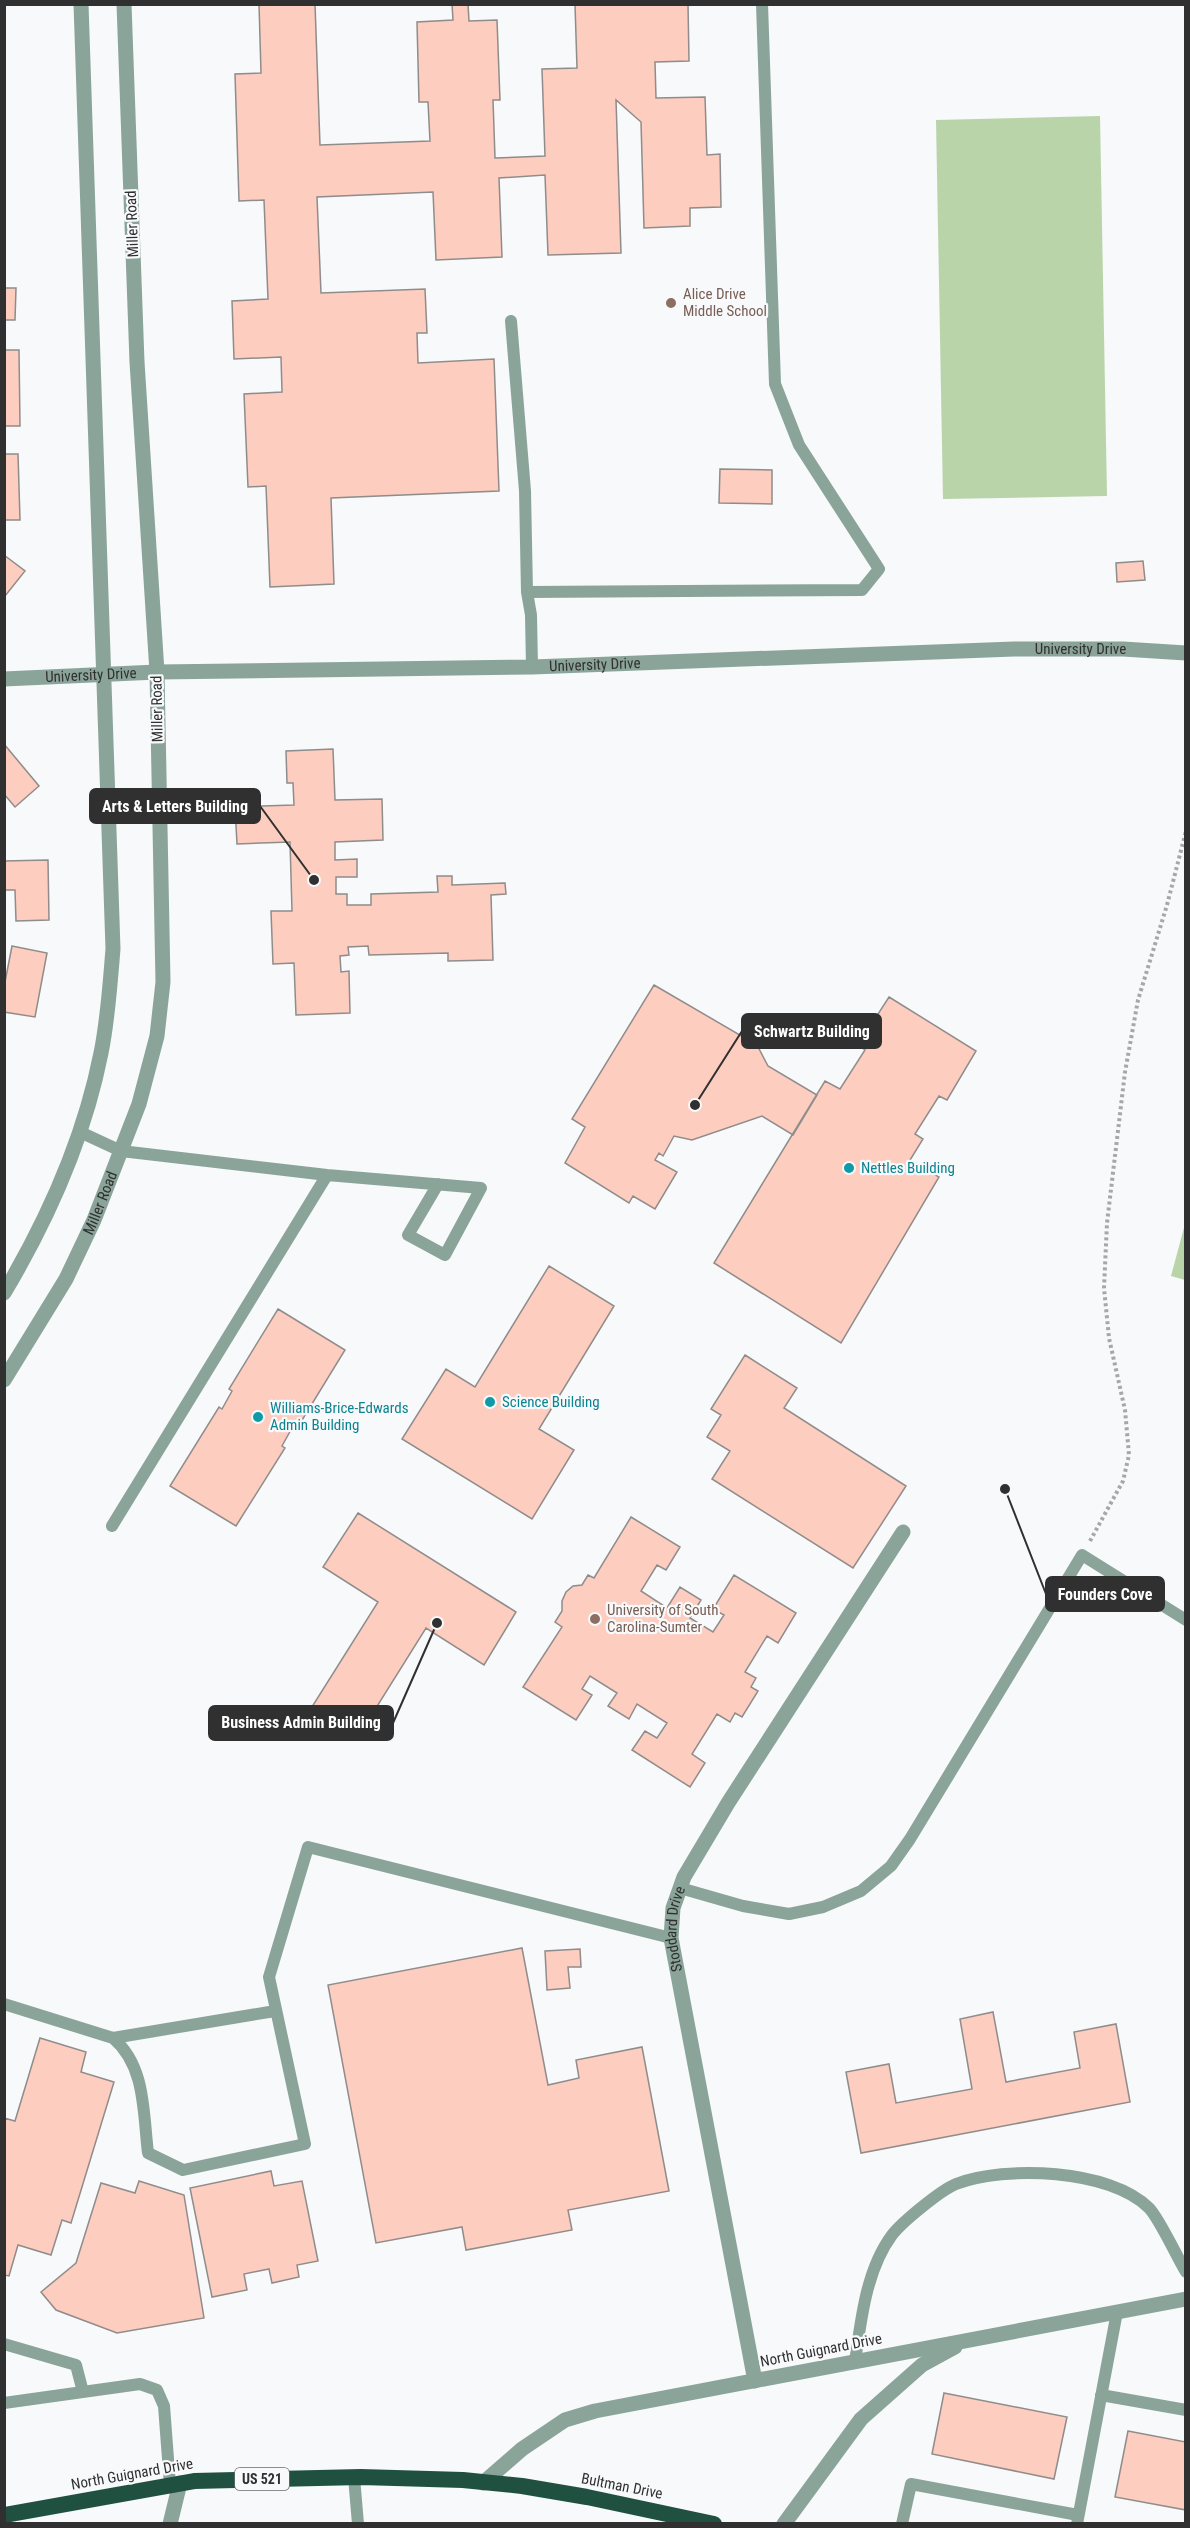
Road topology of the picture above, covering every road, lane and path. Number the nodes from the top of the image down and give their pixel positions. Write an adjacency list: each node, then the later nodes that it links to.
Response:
1 (81, 4): 9 (street)
2 (124, 4): 8 (street, Miller Road)
3 (762, 4): 5 (lane)
4 (511, 321): 5 (lane)
5 (527, 592): 7 (lane)
6 (1185, 653): 7 (street, University Drive)
7 (532, 667): 8 (street, University Drive)
8 (157, 672): 9 (street, University Drive); 13 (street, Miller Road)
9 (104, 674): 10 (street, University Drive); 12 (street)
10 (4, 679)
11 (1185, 831): 20 (path)
12 (80, 1132): 13 (lane); 16 (street)
13 (121, 1151): 14 (lane); 17 (street, Miller Road)
14 (327, 1175): 15 (lane); 18 (lane)
15 (438, 1184): 15 (lane)
16 (4, 1293)
17 (4, 1380)
18 (112, 1527)
19 (903, 1532): 22 (street, Stoddard Drive)
20 (1082, 1555): 21 (lane); 22 (lane)
21 (1185, 1620)
22 (680, 1888): 23 (street, Stoddard Drive)
23 (671, 1938): 25 (lane); 33 (street, Stoddard Drive)
24 (4, 2004): 26 (lane)
25 (275, 2011): 26 (lane); 26 (lane)
26 (113, 2038)
27 (1185, 2272): 32 (lane)
28 (1185, 2299): 29 (street, North Guignard Drive)
29 (1118, 2312): 30 (street, North Guignard Drive); 35 (lane)
30 (969, 2340): 32 (street, North Guignard Drive); 47 (street)
31 (4, 2344): 34 (lane)
32 (855, 2362): 33 (street, North Guignard Drive)
33 (755, 2381): 39 (street, North Guignard Drive)
34 (83, 2392): 36 (lane); 40 (lane)
35 (1101, 2395): 37 (lane); 43 (lane)
36 (4, 2403)
37 (1185, 2410)
38 (354, 2477): 39 (highway, North Guignard Drive / US 521); 40 (highway, North Guignard Drive / US 521); 45 (lane)
39 (483, 2482): 41 (highway, North Guignard Drive / US 521)
40 (175, 2484): 42 (highway, North Guignard Drive / US 521); 44 (street)
41 (522, 2487): 46 (highway, Bultman Drive / US 521)
42 (4, 2515)
43 (1079, 2521): 48 (lane)
44 (170, 2523)
45 (358, 2523)
46 (714, 2523)
47 (784, 2523)
48 (902, 2523)

